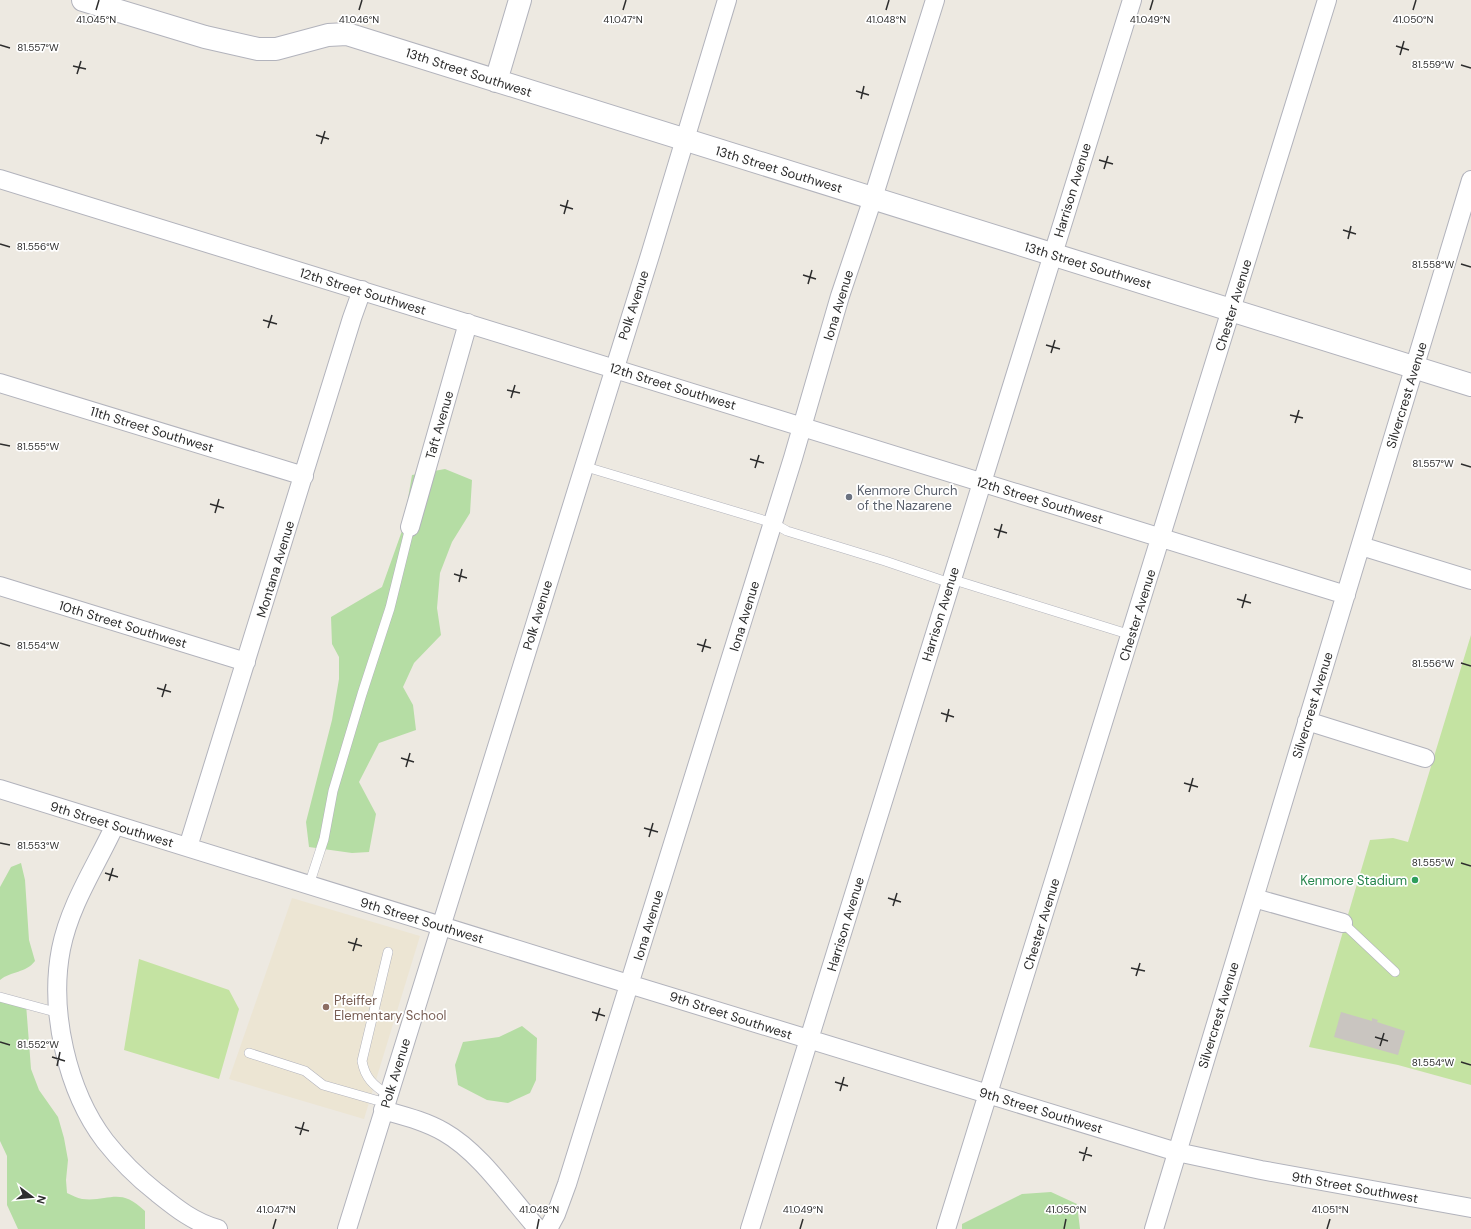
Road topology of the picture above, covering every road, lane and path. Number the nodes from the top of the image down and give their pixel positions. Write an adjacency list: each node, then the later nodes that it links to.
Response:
1 (520, 0): 7 (street)
2 (726, 0): 8 (street, Polk Avenue)
3 (935, 0): 11 (street, Iona Avenue)
4 (1132, 0): 12 (street, Harrison Avenue)
5 (1327, 0): 14 (street, Chester Avenue)
6 (88, 1): 7 (street, 13th Street Southwest)
7 (496, 81): 8 (street, 13th Street Southwest)
8 (684, 139): 11 (street, 13th Street Southwest); 17 (street, Polk Avenue)
9 (0, 179): 13 (street, 12th Street Southwest)
10 (1470, 187): 16 (street, Silvercrest Avenue)
11 (873, 198): 12 (street, 13th Street Southwest); 20 (street, Iona Avenue)
12 (1053, 254): 14 (street, 13th Street Southwest); 23 (street, Harrison Avenue)
13 (362, 290): 15 (street, 12th Street Southwest); 22 (street, Montana Avenue)
14 (1231, 310): 16 (street, 13th Street Southwest); 26 (street, Chester Avenue)
15 (468, 323): 17 (street, 12th Street Southwest); 25 (street, Taft Avenue)
16 (1415, 366): 19 (street, 13th Street Southwest); 27 (street, Silvercrest Avenue)
17 (613, 368): 20 (street, 12th Street Southwest); 21 (street, Polk Avenue)
18 (0, 383): 22 (street, 11th Street Southwest)
19 (1471, 385)
20 (802, 426): 23 (street, 12th Street Southwest); 24 (street, Iona Avenue)
21 (583, 466): 24 (lane); 42 (street, Polk Avenue)
22 (304, 476): 33 (street, Montana Avenue)
23 (981, 482): 26 (street, 12th Street Southwest); 29 (street, Harrison Avenue)
24 (773, 523): 29 (lane); 45 (street, Iona Avenue)
25 (410, 527): 39 (lane)
26 (1161, 538): 31 (street, 12th Street Southwest); 32 (street, Chester Avenue)
27 (1361, 546): 28 (street); 31 (street, Silvercrest Avenue)
28 (1471, 580)
29 (951, 581): 32 (lane); 48 (street, Harrison Avenue)
30 (0, 586): 33 (street, 10th Street Southwest)
31 (1346, 595): 34 (street, Silvercrest Avenue)
32 (1131, 635): 50 (street, Chester Avenue)
33 (246, 662): 38 (street, Montana Avenue)
34 (1307, 721): 35 (street); 40 (street, Silvercrest Avenue)
35 (1425, 758)
36 (0, 789): 37 (street, 9th Street Southwest)
37 (115, 825): 38 (street, 9th Street Southwest); 47 (street)
38 (188, 847): 39 (street, 9th Street Southwest)
39 (309, 885): 42 (street, 9th Street Southwest)
40 (1254, 898): 41 (street); 52 (street, Silvercrest Avenue)
41 (1343, 923): 44 (lane)
42 (440, 925): 45 (street, 9th Street Southwest); 51 (street, Polk Avenue)
43 (388, 952): 51 (lane)
44 (1395, 972)
45 (630, 984): 48 (street, 9th Street Southwest); 57 (street, Iona Avenue)
46 (0, 997): 47 (lane)
47 (59, 1013): 54 (street)
48 (809, 1040): 50 (street, 9th Street Southwest); 58 (street, Harrison Avenue)
49 (249, 1053): 51 (lane)
50 (988, 1094): 52 (street, 9th Street Southwest); 59 (street, Chester Avenue)
51 (386, 1102): 55 (street, Polk Avenue); 56 (street)
52 (1177, 1152): 53 (street, 9th Street Southwest); 60 (street, Silvercrest Avenue)
53 (1471, 1208)
54 (218, 1229)
55 (347, 1229)
56 (538, 1229)
57 (548, 1229)
58 (750, 1229)
59 (946, 1229)
60 (1154, 1229)

